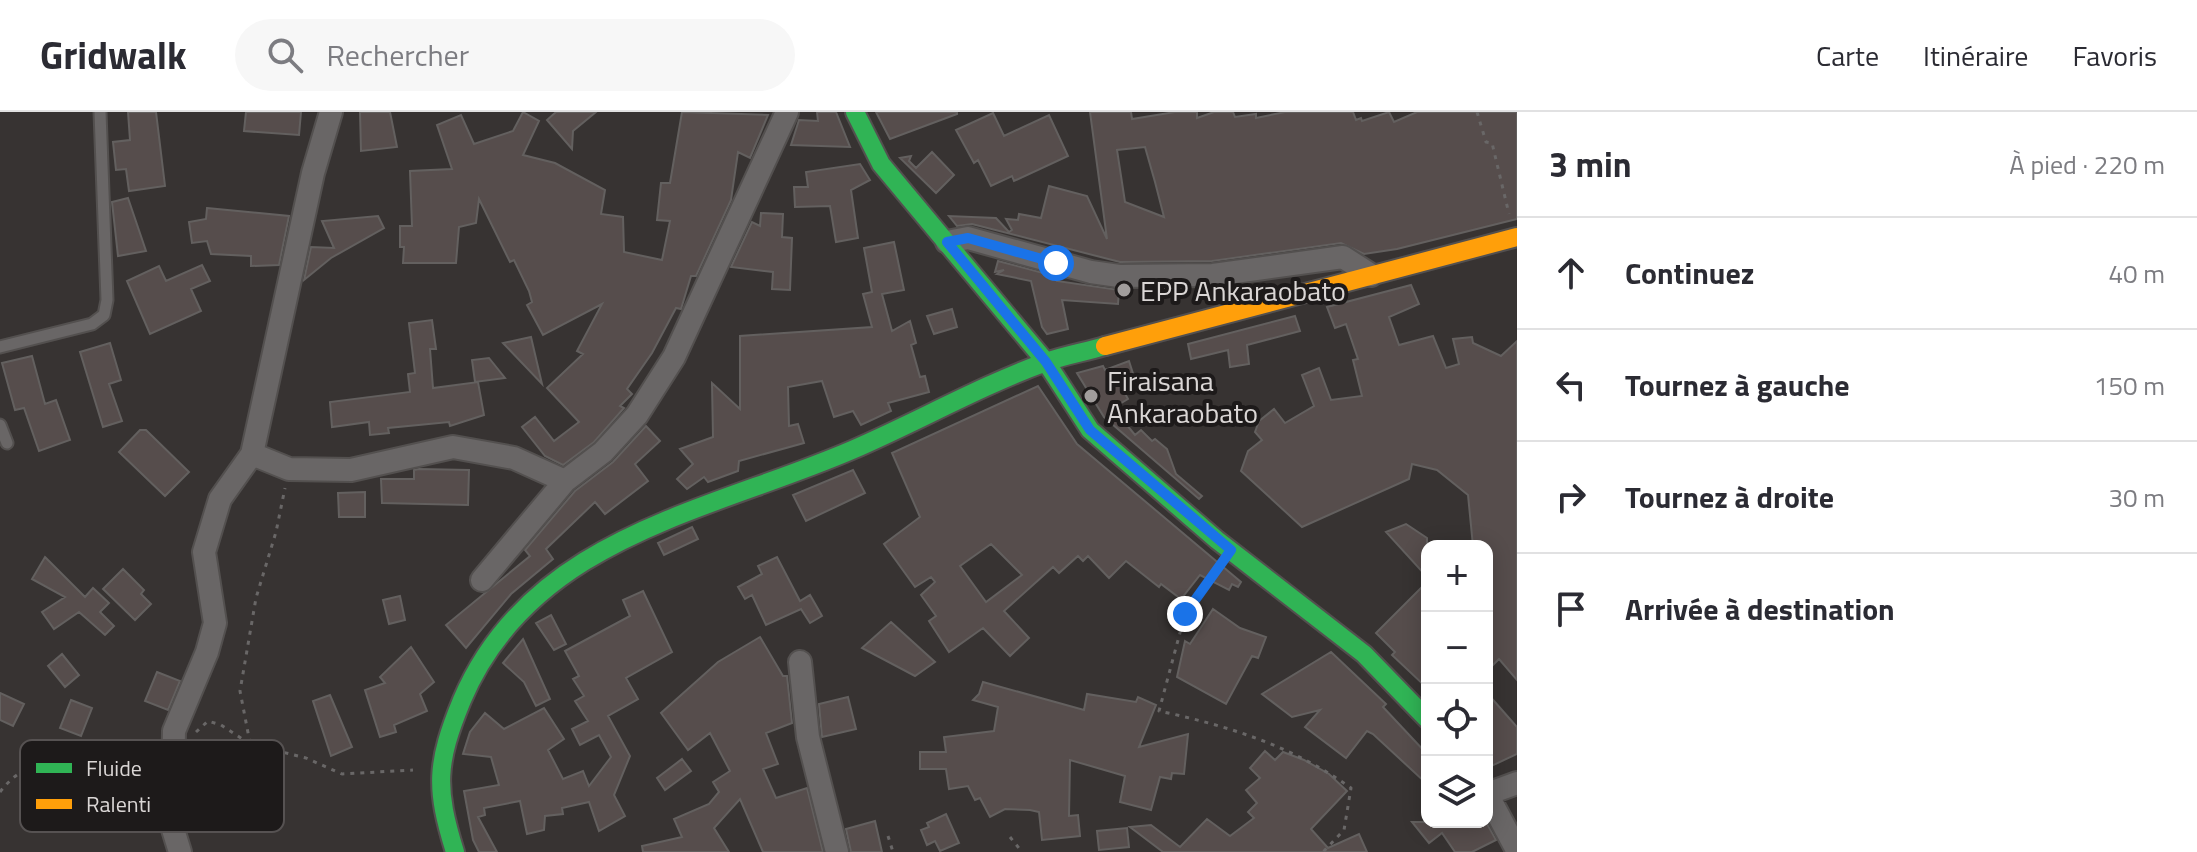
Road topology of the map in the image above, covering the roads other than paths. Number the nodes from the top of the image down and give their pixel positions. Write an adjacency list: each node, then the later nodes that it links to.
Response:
1 (100, 112): 8 (lane)
2 (331, 112): 12 (street)
3 (787, 112): 13 (street)
4 (855, 112): 6 (street)
5 (1516, 237): 7 (street)
6 (947, 242): 7 (street); 9 (street)
7 (1371, 275): 9 (street)
8 (0, 347)
9 (1046, 362): 16 (street); 24 (street)
10 (0, 425): 11 (lane)
11 (7, 443)
12 (252, 454): 13 (street); 17 (street)
13 (565, 481): 14 (street)
14 (482, 580)
15 (800, 662): 25 (street)
16 (1421, 713)
17 (174, 740)
18 (1517, 783): 19 (street)
19 (1493, 792)
20 (1493, 805): 22 (street)
21 (174, 832): 23 (street)
22 (1517, 850)
23 (180, 852)
24 (455, 852)
25 (837, 852)

